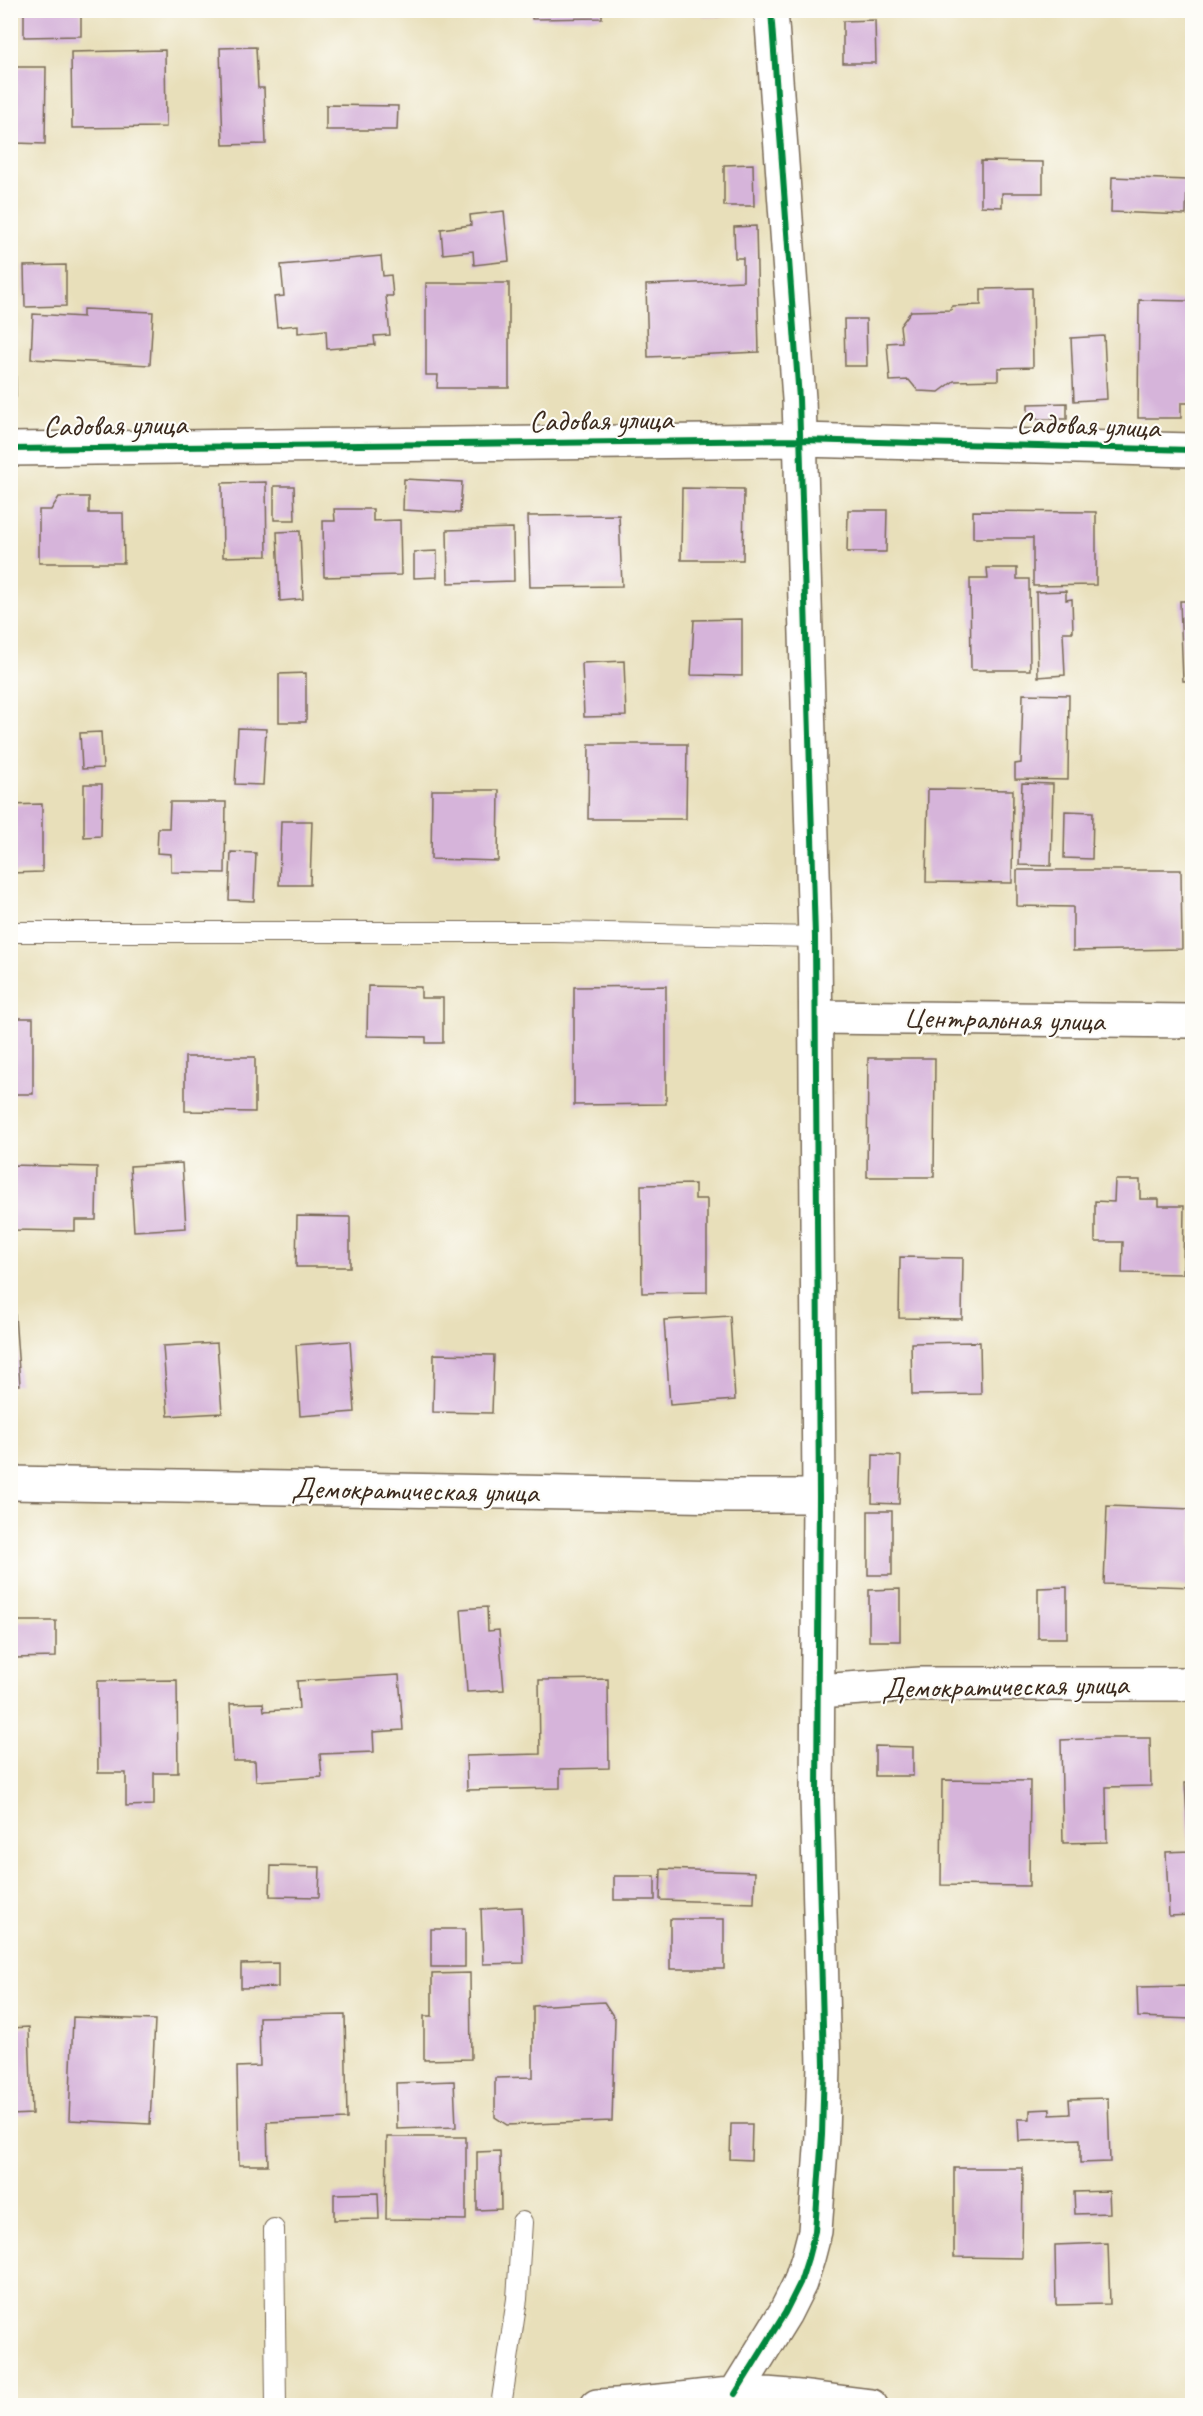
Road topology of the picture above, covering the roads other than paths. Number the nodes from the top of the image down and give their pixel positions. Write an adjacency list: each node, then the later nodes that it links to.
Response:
1 (771, 10): 2 (street)
2 (800, 440): 3 (street, Садовая улица); 4 (street, Садовая улица); 6 (street)
3 (10, 449)
4 (1192, 450)
5 (10, 932): 6 (lane)
6 (815, 937): 7 (street)
7 (816, 1017): 8 (street, Центральная улица); 10 (street)
8 (1192, 1021)
9 (10, 1483): 10 (street, Демократическая улица)
10 (819, 1496): 12 (street)
11 (1192, 1684): 12 (street, Демократическая улица)
12 (818, 1691): 15 (street)
13 (522, 2222): 17 (lane)
14 (274, 2229): 16 (lane)
15 (735, 2394): 18 (street); 19 (street)
16 (276, 2406)
17 (501, 2406)
18 (597, 2406)
19 (871, 2406)

